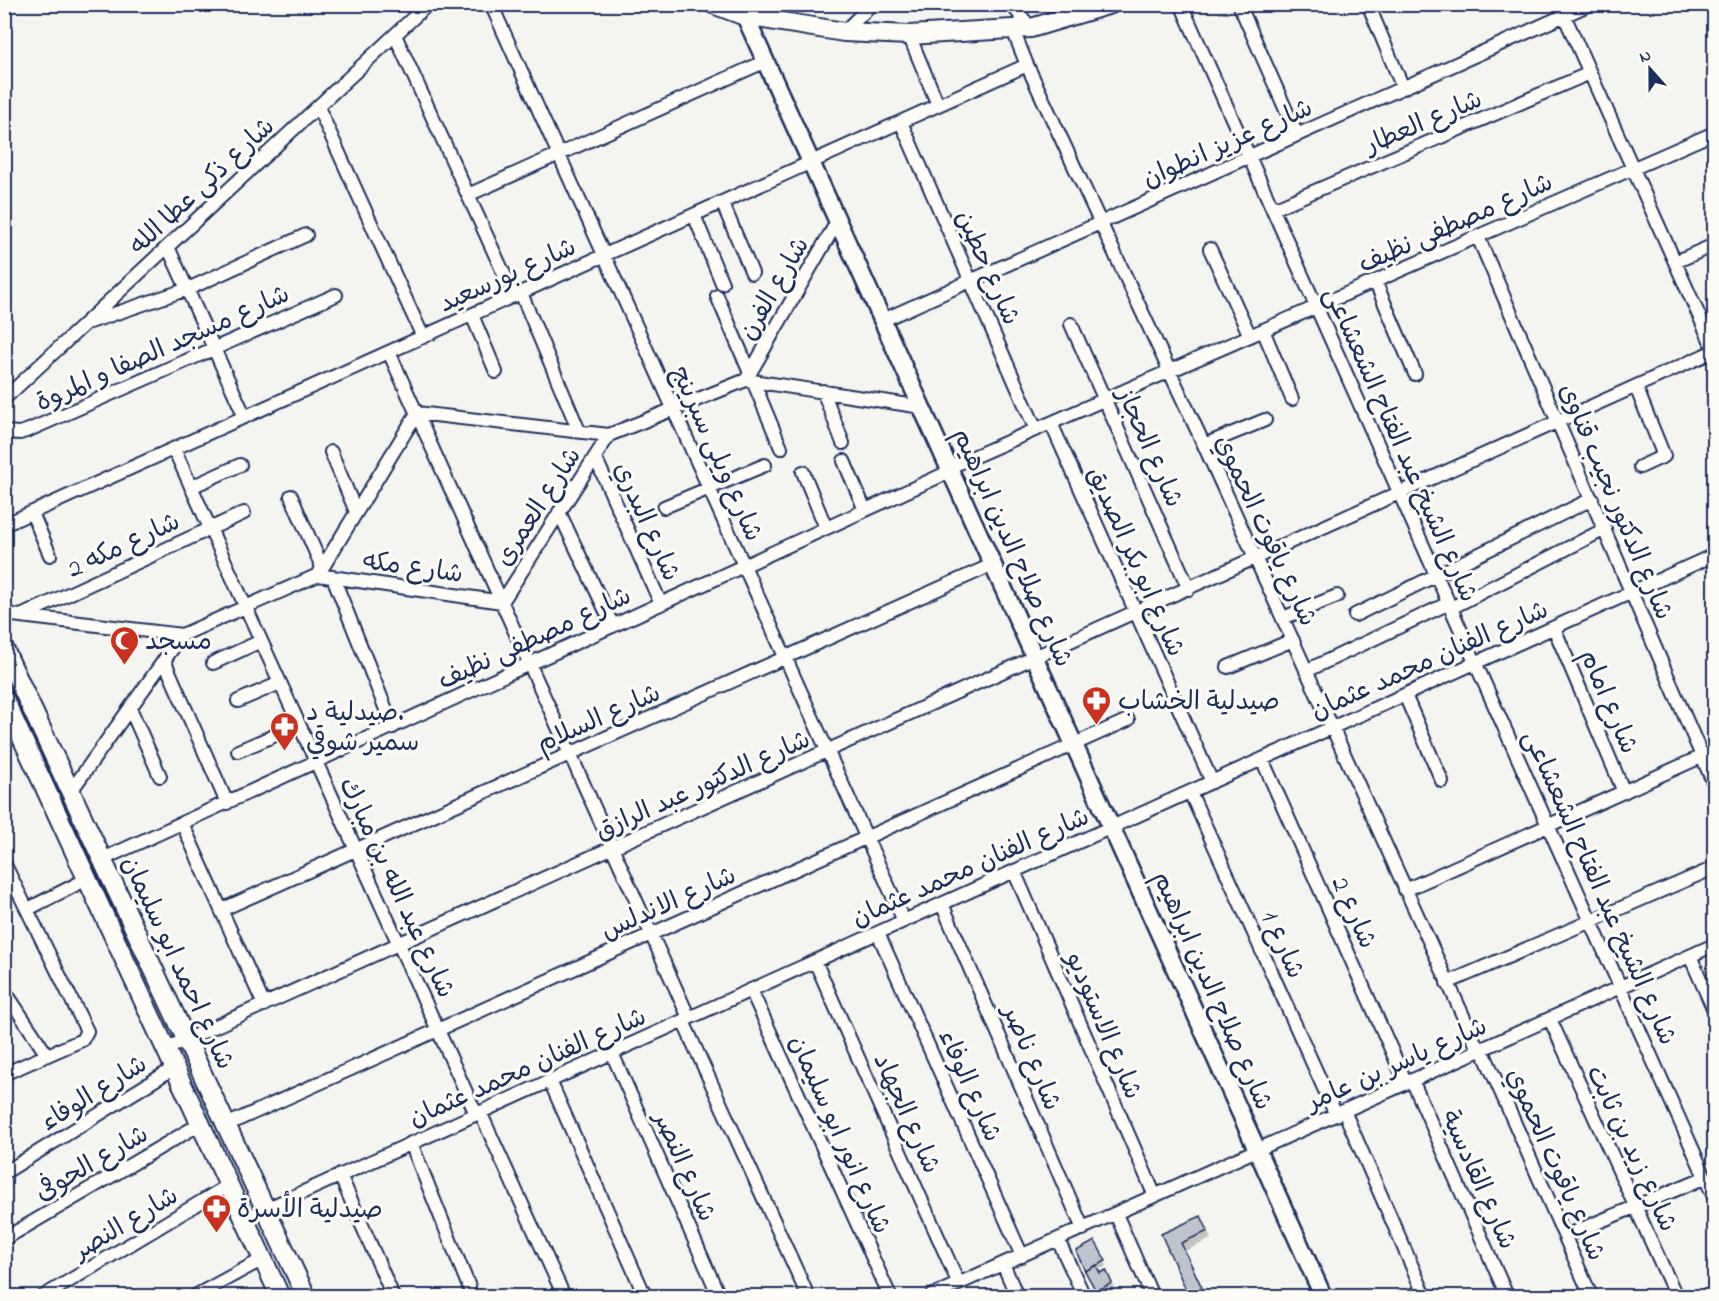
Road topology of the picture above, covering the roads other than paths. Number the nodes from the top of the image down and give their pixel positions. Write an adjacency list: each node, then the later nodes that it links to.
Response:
1 (428, 4): 16 (street, شارع ذكى عطا الله)
2 (491, 4): 27 (street, شارع ويلى سبرينج)
3 (713, 4): 12 (main road)
4 (872, 4): 15 (street)
5 (1011, 4): 13 (street)
6 (1111, 4): 13 (main road)
7 (1181, 4): 28 (street, شارع الشيخ عبد الفتاح الشعشاعى)
8 (1239, 4): 26 (street)
9 (1368, 4): 21 (street)
10 (1590, 4): 11 (street, شارع عزيز انطوان)
11 (1562, 10): 20 (street); 21 (street, شارع عزيز انطوان)
12 (745, 16): 15 (main road); 18 (street, شارع صلاح الدين ابراهيم)
13 (1032, 28): 14 (main road)
14 (1013, 30): 17 (main road); 19 (street, شارع ياقوت الحموي)
15 (843, 32): 17 (main road)
16 (395, 35): 23 (street, شارع ذكى عطا الله); 31 (street)
17 (909, 35): 22 (street)
18 (766, 61): 27 (street); 29 (street, شارع صلاح الدين ابراهيم)
19 (1028, 65): 22 (street, شارع بورسعيد); 36 (street, شارع ياقوت الحموي)
20 (1590, 73): 30 (street); 33 (street, شارع العطار)
21 (1403, 88): 26 (street, شارع عزيز انطوان)
22 (938, 105): 24 (street, شارع بورسعيد)
23 (318, 107): 40 (street, شارع ذكى عطا الله); 59 (street)
24 (901, 122): 29 (street, شارع بورسعيد); 45 (street, شارع حطين)
25 (1714, 133): 30 (street, شارع مصطفى نظيف)
26 (1296, 135): 28 (street, شارع عزيز انطوان)
27 (558, 154): 31 (street); 42 (street, شارع ويلى سبرينج)
28 (1249, 157): 33 (street, شارع الشيخ عبد الفتاح الشعشاعى); 36 (street, شارع عزيز انطوان)
29 (812, 162): 32 (street, شارع بورسعيد); 35 (street, شارع صلاح الدين ابراهيم)
30 (1633, 169): 38 (street, شارع مصطفى نظيف); 43 (street)
31 (468, 195): 49 (street)
32 (722, 202): 34 (street, شارع بورسعيد); 44 (street)
33 (1273, 209): 52 (street, شارع الشيخ عبد الفتاح الشعشاعى)
34 (694, 215): 42 (street, شارع بورسعيد); 47 (street)
35 (838, 220): 54 (street, شارع صلاح الدين ابراهيم); 66 (street, شارع الفرن)
36 (1101, 223): 45 (street, شارع عزيز انطوان); 63 (street, شارع ياقوت الحموي)
37 (306, 235): 48 (street)
38 (1478, 237): 46 (street, شارع مصطفى نظيف); 77 (street, شارع الدكتور نجيب قناوى)
39 (1714, 245): 43 (street)
40 (168, 247): 48 (street); 55 (street, شارع ذكى عطا الله)
41 (1210, 249): 58 (street)
42 (604, 255): 49 (street, شارع بورسعيد); 73 (street, شارع ويلى سبرينج)
43 (1675, 262): 61 (street)
44 (752, 273)
45 (971, 281): 54 (street, شارع عزيز انطوان); 79 (street, شارع حطين)
46 (1375, 281): 52 (street, شارع مصطفى نظيف); 65 (street)
47 (722, 283)
48 (188, 289): 55 (street); 60 (street)
49 (517, 294): 53 (street, شارع بورسعيد); 80 (street)
50 (336, 295): 60 (street, شارع مسجد الصفا و المروة)
51 (717, 296): 66 (street)
52 (1317, 307): 57 (street, شارع مصطفى نظيف); 97 (street, شارع الشيخ عبد الفتاح الشعشاعى)
53 (472, 315): 59 (street, شارع بورسعيد); 64 (street)
54 (883, 320): 72 (street, شارع صلاح الدين ابراهيم)
55 (86, 323): 69 (street, شارع ذكى عطا الله)
56 (1071, 324): 71 (street, شارع الحجاز)
57 (1263, 330): 58 (street, شارع مصطفى نظيف); 70 (street)
58 (1250, 336): 63 (street, شارع مصطفى نظيف)
59 (423, 337): 62 (street, شارع بورسعيد)
60 (215, 349): 75 (street); 81 (street, شارع مسجد الصفا و المروة)
61 (1714, 350): 67 (street, شارع الدكتور عبد الرازق)
62 (389, 352): 74 (street); 75 (street, شارع بورسعيد)
63 (1170, 371): 71 (street, شارع مصطفى نظيف); 84 (street, شارع ياقوت الحموي)
64 (496, 372)
65 (1415, 374)
66 (750, 378): 68 (street); 73 (street); 85 (street)
67 (1636, 387): 77 (street, شارع الدكتور عبد الرازق); 92 (street)
68 (823, 391): 72 (street); 83 (street)
69 (4, 399)
70 (1292, 399)
71 (1105, 400): 78 (street, شارع مصطفى نظيف); 118 (street, شارع الحجاز)
72 (922, 407): 93 (street, شارع صلاح الدين ابراهيم)
73 (673, 409): 82 (street); 96 (street, شارع ويلى سبرينج)
74 (417, 413): 80 (street); 102 (street); 121 (street)
75 (245, 417): 86 (street, شارع بورسعيد)
76 (1265, 420): 84 (street)
77 (1558, 422): 97 (street, شارع الدكتور عبد الرازق); 99 (street, شارع الدكتور نجيب قناوى)
78 (1051, 423): 79 (street, شارع مصطفى نظيف); 125 (street, شارع ابو بكر الصديق)
79 (1036, 430): 93 (street, شارع مصطفى نظيف)
80 (579, 431): 82 (street)
81 (4, 432)
82 (609, 435): 88 (street, شارع العمرى)
83 (843, 443)
84 (1204, 445): 112 (street, شارع ياقوت الحموي)
85 (781, 448)
86 (174, 449): 95 (street, شارع عبد الله بن مبارك); 104 (street, شارع بورسعيد)
87 (331, 452): 102 (street)
88 (595, 457): 103 (street, شارع العمرى); 122 (street, شارع البدري)
89 (844, 461): 101 (street)
90 (240, 465): 95 (street)
91 (765, 465): 96 (street)
92 (1640, 467)
93 (951, 469): 101 (street, شارع مصطفى نظيف); 113 (street, شارع صلاح الدين ابراهيم)
94 (803, 472): 107 (street)
95 (191, 487): 108 (street, شارع عبد الله بن مبارك)
96 (709, 488): 100 (street); 114 (street, شارع ويلى سبرينج)
97 (1400, 494): 112 (street, شارع الدكتور عبد الرازق); 116 (street, شارع الشيخ عبد الفتاح الشعشاعى)
98 (291, 496): 115 (street)
99 (1592, 499): 109 (street, شارع الدكتور نجيب قناوى); 116 (street)
100 (664, 507)
101 (865, 510): 107 (street, شارع مصطفى نظيف)
102 (356, 512): 115 (street)
103 (559, 512): 121 (street, شارع العمرى); 130 (street)
104 (32, 513): 106 (street, شارع بورسعيد); 110 (street)
105 (244, 513): 108 (street, شارع مكه 2)
106 (4, 525)
107 (826, 528): 114 (street, شارع مصطفى نظيف)
108 (210, 529): 124 (street, شارع عبد الله بن مبارك); 127 (street, شارع مكه 2)
109 (1605, 529): 119 (street, شارع الدكتور نجيب قناوى); 123 (street)
110 (50, 555)
111 (1714, 555): 119 (street, شارع الفنان محمد عثمان)
112 (1256, 559): 118 (street, شارع الدكتور عبد الرازق); 129 (street, شارع ياقوت الحموي)
113 (993, 564): 136 (street, شارع السلام); 137 (street, شارع صلاح الدين ابراهيم)
114 (744, 566): 122 (street, شارع مصطفى نظيف); 136 (street, شارع ويلى سبرينج)
115 (320, 571): 117 (street, شارع مكه); 124 (street)
116 (1437, 575): 123 (street, شارع الشيخ عبد الفتاح الشعشاعى); 128 (street)
117 (333, 577): 121 (street, شارع مكه); 151 (street)
118 (1189, 589): 125 (street, شارع الدكتور عبد الرازق)
119 (1632, 592): 131 (street, شارع الفنان محمد عثمان); 158 (street, شارع الدكتور نجيب قناوى)
120 (1337, 597): 129 (street)
121 (502, 602): 141 (street)
122 (661, 604): 130 (street, شارع مصطفى نظيف)
123 (1450, 606): 140 (street, شارع الشيخ عبد الفتاح الشعشاعى); 143 (street)
124 (245, 607): 132 (street); 134 (street, شارع عبد الله بن مبارك)
125 (1136, 613): 137 (street, شارع الدكتور عبد الرازق); 162 (street, شارع ابو بكر الصديق)
126 (4, 614): 127 (street)
127 (22, 615): 132 (street)
128 (1355, 615)
129 (1283, 618): 133 (street, شارع ياقوت الحموي)
130 (613, 626): 141 (street, شارع مصطفى نظيف)
131 (1554, 627): 140 (street, شارع الفنان محمد عثمان); 167 (street, شارع امام)
132 (182, 635): 138 (street)
133 (1293, 640): 142 (street); 143 (street, شارع ياقوت الحموي)
134 (261, 642): 139 (street); 144 (street, شارع عبد الله بن مبارك)
135 (4, 649): 165 (main road, شارع احمد ابو سليمان)
136 (785, 657): 156 (street, شارع ويلى سبرينج); 157 (street, شارع السلام)
137 (1036, 658): 153 (street, شارع صلاح الدين ابراهيم); 156 (street, شارع الدكتور عبد الرازق)
138 (164, 660): 148 (street); 168 (street)
139 (213, 663)
140 (1476, 663): 145 (street, شارع الفنان محمد عثمان); 170 (street, شارع الشيخ عبد الفتاح الشعشاعى)
141 (529, 664): 151 (street, شارع مصطفى نظيف); 157 (street)
142 (1228, 667)
143 (1306, 671): 152 (street, شارع ياقوت الحموي)
144 (280, 683): 147 (street); 150 (street, شارع عبد الله بن مبارك)
145 (1406, 694): 152 (street, شارع الفنان محمد عثمان); 163 (street)
146 (4, 699): 179 (main road, شارع احمد ابو سليمان)
147 (238, 701)
148 (130, 708): 161 (street); 165 (street)
149 (1128, 720): 153 (street, شارع الاندلس)
150 (299, 724): 154 (street); 160 (street, شارع عبد الله بن مبارك)
151 (393, 727): 160 (street, شارع مصطفى نظيف)
152 (1332, 728): 159 (street, شارع الفنان محمد عثمان); 180 (street, شارع ياقوت الحموي)
153 (1075, 744): 171 (street, شارع صلاح الدين ابراهيم); 172 (street, شارع الاندلس)
154 (238, 751)
155 (1714, 751): 158 (street)
156 (828, 752): 172 (street, شارع ويلى سبرينج); 173 (street, شارع الدكتور عبد الرازق)
157 (570, 754): 173 (street); 174 (street, شارع السلام)
158 (1702, 756): 164 (street, شارع الدكتور نجيب قناوى); 167 (street)
159 (1262, 759): 162 (street, شارع الفنان محمد عثمان); 209 (street, شارع 2)
160 (316, 762): 168 (street, شارع مصطفى نظيف); 174 (street, شارع عبد الله بن مبارك)
161 (160, 777)
162 (1212, 782): 166 (street, شارع الفنان محمد عثمان)
163 (1442, 782)
164 (1714, 784)
165 (71, 791): 175 (main road, شارع احمد ابو سليمان)
166 (1190, 792): 171 (street, شارع الفنان محمد عثمان); 211 (street, شارع 1)
167 (1624, 792): 170 (street)
168 (227, 802): 169 (street, شارع مصطفى نظيف)
169 (182, 823): 175 (street, شارع مصطفى نظيف); 183 (street)
170 (1548, 826): 180 (street); 185 (street, شارع الشيخ عبد الفتاح الشعشاعى)
171 (1112, 827): 178 (street, شارع الفنان محمد عثمان); 215 (street, شارع صلاح الدين ابراهيم)
172 (866, 837): 184 (street, شارع ويلى سبرينج); 187 (street, شارع الاندلس)
173 (613, 848): 187 (street); 188 (street, شارع الدكتور عبد الرازق)
174 (356, 850): 183 (street, شارع السلام); 188 (street, شارع عبد الله بن مبارك)
175 (103, 859): 201 (main road, شارع احمد ابو سليمان)
176 (4, 863): 182 (street)
177 (1714, 868): 185 (street)
178 (1014, 871): 181 (street, شارع الفنان محمد عثمان); 220 (street, شارع الاستوديو)
179 (87, 879): 182 (street); 202 (main road, شارع احمد ابو سليمان)
180 (1405, 890): 192 (street, شارع ياقوت الحموي)
181 (942, 903): 184 (street, شارع الفنان محمد عثمان); 226 (street, شارع ناصر)
182 (28, 909): 205 (street)
183 (221, 910): 196 (street)
184 (904, 921): 186 (street, شارع الفنان محمد عثمان)
185 (1591, 921): 192 (street); 193 (street, شارع الشيخ عبد الفتاح الشعشاعى)
186 (878, 933): 191 (street, شارع الفنان محمد عثمان); 230 (street, شارع الوفاء)
187 (651, 934): 198 (street); 200 (street, شارع الاندلس)
188 (399, 944): 196 (street, شارع الدكتور عبد الرازق); 200 (street, شارع عبد الله بن مبارك)
189 (1714, 945): 190 (street, شارع ياسر بن عامر)
190 (1690, 956): 193 (street, شارع ياسر بن عامر); 197 (street)
191 (815, 961): 195 (street, شارع الفنان محمد عثمان); 233 (street, شارع الجهاد)
192 (1448, 982): 203 (street, شارع ياقوت الحموي)
193 (1621, 987): 199 (street, شارع ياسر بن عامر); 218 (street, شارع الشيخ عبد الفتاح الشعشاعى)
194 (4, 990): 205 (street)
195 (751, 990): 198 (street, شارع الفنان محمد عثمان); 246 (street, شارع انور ابو سليمان)
196 (264, 1005): 201 (street, شارع الدكتور عبد الرازق)
197 (1714, 1010)
198 (686, 1019): 204 (street, شارع الفنان محمد عثمان); 245 (street)
199 (1550, 1019): 203 (street, شارع ياسر بن عامر); 222 (street, شارع زيد بن ثابت)
200 (438, 1030): 210 (street, شارع عبد الله بن مبارك); 213 (street, شارع الاندلس)
201 (187, 1040): 202 (street, شارع الدكتور عبد الرازق); 213 (main road, شارع احمد ابو سليمان)
202 (165, 1049): 206 (main road, شارع احمد ابو سليمان)
203 (1480, 1050): 209 (street, شارع ياسر بن عامر); 227 (street, شارع ياقوت الحموي)
204 (612, 1053): 208 (street, شارع الفنان محمد عثمان); 244 (street, شارع النصر)
205 (47, 1055): 207 (street)
206 (174, 1068): 212 (main road, شارع احمد ابو سليمان); 216 (street, شارع الوفاء)
207 (4, 1074)
208 (550, 1081): 210 (street, شارع الفنان محمد عثمان); 243 (street)
209 (1409, 1082): 211 (street, شارع ياسر بن عامر); 253 (street, شارع القادسية)
210 (478, 1113): 214 (street, شارع الفنان محمد عثمان); 242 (street, شارع عبد الله بن مبارك)
211 (1340, 1113): 215 (street, شارع ياسر بن عامر); 236 (street, شارع 1)
212 (200, 1124): 219 (main road, شارع احمد ابو سليمان); 228 (street, شارع الحوفى)
213 (226, 1125): 223 (main road, شارع احمد ابو سليمان)
214 (411, 1143): 217 (street, شارع الفنان محمد عثمان); 234 (street)
215 (1258, 1150): 220 (street, شارع ياسر بن عامر); 251 (street, شارع صلاح الدين ابراهيم)
216 (4, 1173)
217 (340, 1175): 223 (street, شارع الفنان محمد عثمان); 241 (street)
218 (1706, 1177): 221 (street, شارع الشيخ عبد الفتاح الشعشاعى); 222 (street)
219 (229, 1185): 225 (main road, شارع احمد ابو سليمان); 237 (street, شارع النصر)
220 (1155, 1196): 224 (street, شارع ياسر بن عامر)
221 (1714, 1197)
222 (1635, 1207): 227 (street); 255 (street, شارع زيد بن ثابت)
223 (266, 1209): 225 (street, شارع الفنان محمد عثمان); 240 (main road, شارع احمد ابو سليمان)
224 (1116, 1214): 226 (street, شارع ياسر بن عامر); 250 (street)
225 (244, 1219): 231 (main road, شارع احمد ابو سليمان)
226 (1083, 1229): 229 (street, شارع ياسر بن عامر)
227 (1564, 1236): 254 (street, شارع ياقوت الحموي)
228 (4, 1239)
229 (1058, 1240): 230 (street, شارع ياسر بن عامر); 249 (street)
230 (1022, 1256): 232 (street, شارع ياسر بن عامر)
231 (263, 1259): 238 (street); 239 (main road, شارع احمد ابو سليمان)
232 (1003, 1264): 233 (street, شارع ياسر بن عامر); 248 (street)
233 (959, 1284): 235 (street, شارع ياسر بن عامر)
234 (469, 1287)
235 (948, 1293): 247 (street, شارع ياسر بن عامر)
236 (1424, 1294): 252 (street)
237 (44, 1296)
238 (195, 1296)
239 (280, 1296)
240 (306, 1296)
241 (393, 1296)
242 (564, 1296)
243 (645, 1296)
244 (718, 1296)
245 (808, 1296)
246 (890, 1296)
247 (931, 1296)
248 (1017, 1296)
249 (1084, 1296)
250 (1152, 1296)
251 (1323, 1296)
252 (1410, 1296)
253 (1507, 1296)
254 (1591, 1296)
255 (1676, 1296)

